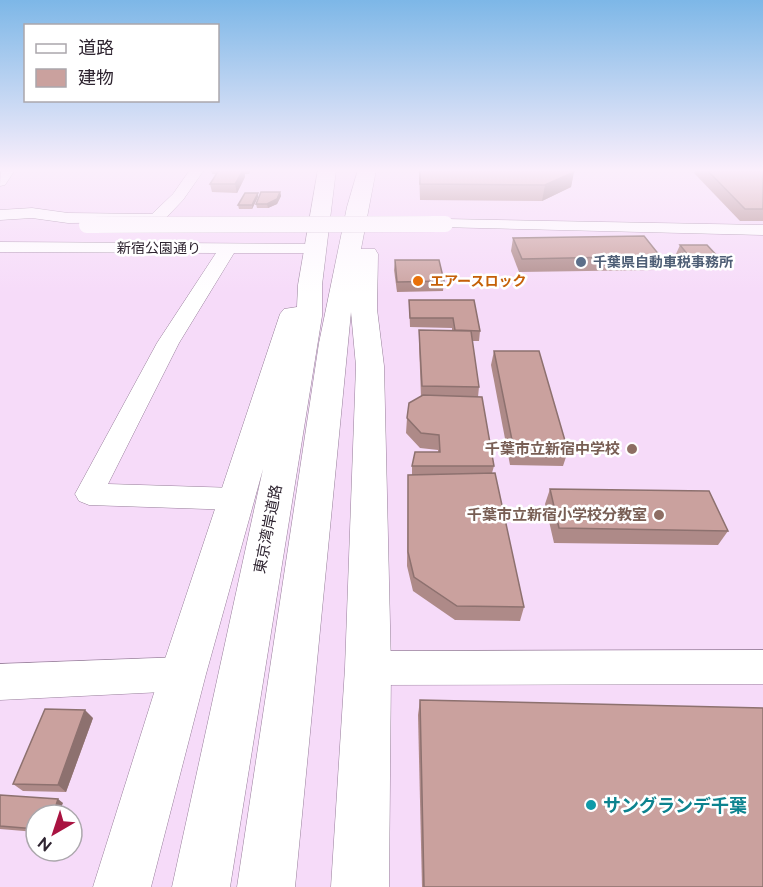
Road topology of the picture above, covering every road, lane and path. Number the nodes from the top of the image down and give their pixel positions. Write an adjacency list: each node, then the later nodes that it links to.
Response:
1 (164, 211): 5 (street)
2 (321, 211): 10 (highway, 東京湾岸道路)
3 (356, 211): 18 (highway)
4 (370, 211): 13 (highway)
5 (0, 214)
6 (0, 228): 7 (street, bridge)
7 (763, 230)
8 (0, 247): 9 (street, 新宿公園通り)
9 (228, 248): 10 (street, 新宿公園通り); 11 (street)
10 (314, 266): 11 (highway); 17 (highway, 東京湾岸道路)
11 (236, 499): 14 (highway)
12 (763, 667): 13 (street)
13 (368, 668): 19 (highway)
14 (183, 674): 15 (street); 16 (highway)
15 (0, 681)
16 (122, 887)
17 (201, 887)
18 (266, 887)
19 (360, 887)

